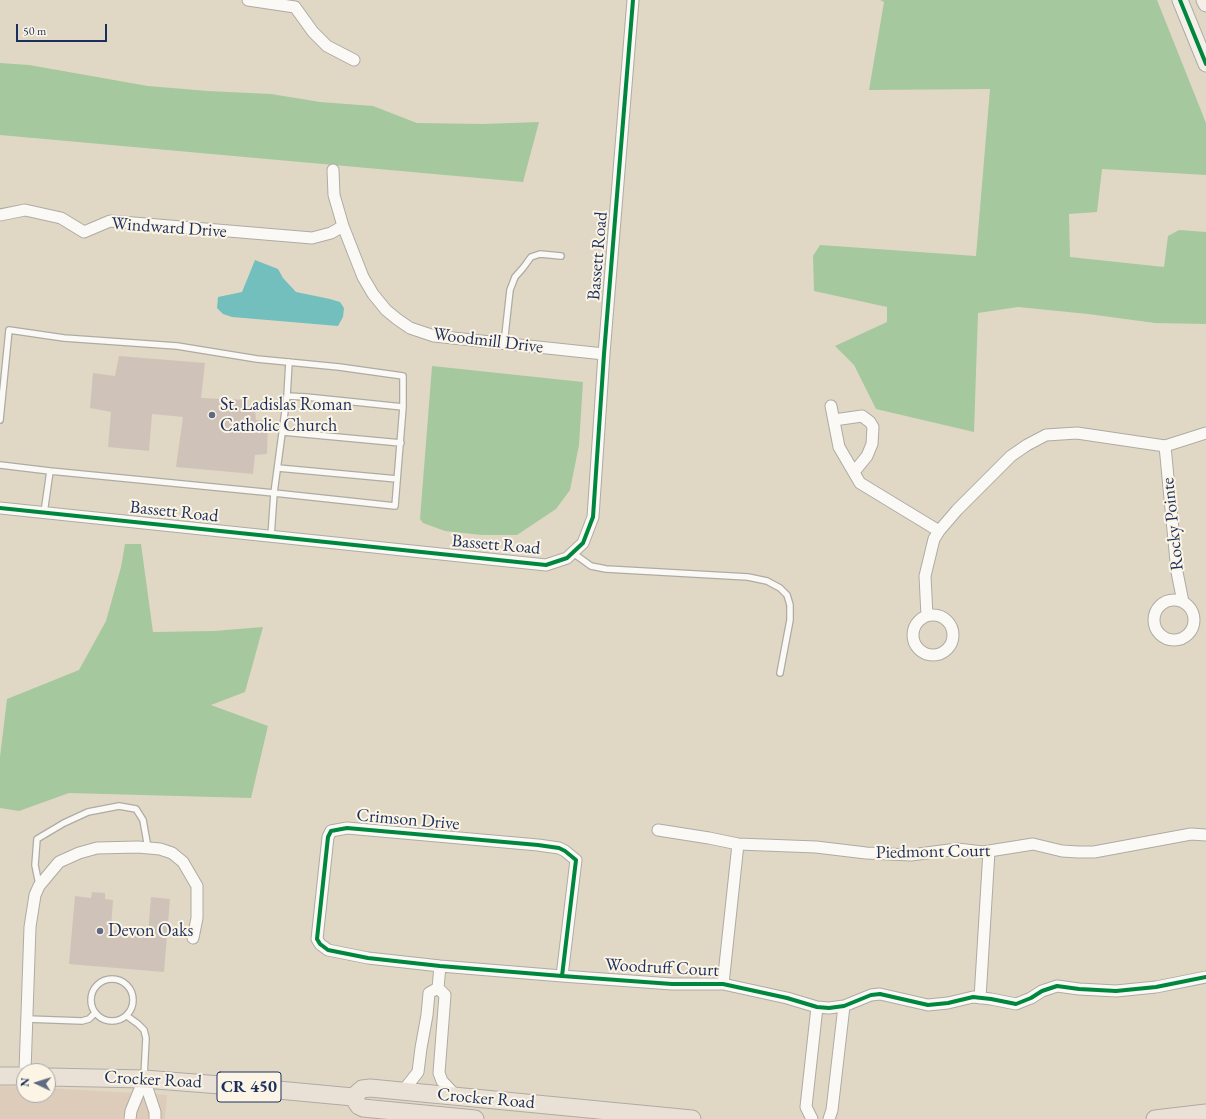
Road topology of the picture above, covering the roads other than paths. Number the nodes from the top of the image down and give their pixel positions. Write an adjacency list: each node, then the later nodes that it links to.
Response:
1 (248, 0): 6 (street)
2 (633, 0): 13 (street, Bassett Road)
3 (1180, 0): 7 (main road)
4 (1204, 0): 5 (main road)
5 (1206, 4)
6 (354, 60)
7 (1206, 64)
8 (333, 170): 10 (street, Woodmill Drive)
9 (0, 215): 10 (street, Windward Drive)
10 (343, 226): 12 (street, Woodmill Drive)
11 (561, 256): 12 (lane)
12 (504, 344): 13 (street, Woodmill Drive)
13 (604, 354): 34 (street, Bassett Road)
14 (289, 362): 15 (lane); 17 (lane); 18 (lane)
15 (287, 396): 17 (lane); 20 (lane)
16 (832, 406): 19 (street)
17 (404, 407): 22 (lane)
18 (0, 420)
19 (834, 420): 27 (street); 27 (street)
20 (283, 432): 22 (lane); 25 (lane)
21 (1206, 433): 23 (street)
22 (400, 443): 28 (lane)
23 (1165, 446): 32 (street); 35 (street, Rocky Pointe)
24 (0, 465): 26 (lane)
25 (278, 468): 28 (lane); 29 (lane)
26 (50, 471): 29 (lane); 31 (lane)
27 (854, 472): 32 (street)
28 (397, 479): 29 (lane)
29 (274, 493): 33 (lane)
30 (0, 508): 31 (street, Bassett Road)
31 (44, 513): 33 (street, Bassett Road)
32 (940, 530): 36 (street)
33 (271, 536): 34 (street, Bassett Road)
34 (573, 553): 37 (lane)
35 (1183, 602)
36 (927, 616)
37 (780, 673)
38 (658, 830): 40 (street, Piedmont Court)
39 (1206, 835): 42 (street, Piedmont Court)
40 (738, 844): 42 (street, Piedmont Court); 48 (street)
41 (148, 848): 43 (street); 43 (lane); 44 (street)
42 (989, 851): 50 (street)
43 (39, 886): 55 (street)
44 (193, 938)
45 (440, 966): 46 (street, Woodruff Court); 46 (street, Crimson Drive); 49 (street)
46 (562, 976): 48 (street, Woodruff Court)
47 (1206, 977): 50 (street, Woodruff Court)
48 (723, 984): 52 (street, Woodruff Court)
49 (438, 988): 61 (street); 62 (street)
50 (980, 998): 51 (street, Woodruff Court)
51 (844, 1006): 52 (street, Woodruff Court); 72 (street)
52 (817, 1007): 71 (street)
53 (95, 1013): 54 (lane); 54 (lane); 55 (lane)
54 (127, 1016): 60 (lane)
55 (27, 1019): 56 (street)
56 (25, 1063)
57 (0, 1076): 58 (main road)
58 (16, 1076)
59 (56, 1077): 60 (main road, Crocker Road / CR 450)
60 (144, 1079): 63 (main road, Crocker Road / CR 450); 67 (street); 68 (street)
61 (403, 1091): 62 (main road, Crocker Road); 63 (main road, Crocker Road)
62 (456, 1096): 70 (main road, Crocker Road)
63 (353, 1097): 65 (main road, Crocker Road / CR 450)
64 (1206, 1113): 73 (main road)
65 (406, 1116): 66 (main road, Crocker Road / CR 450)
66 (445, 1118): 69 (main road, Crocker Road / CR 450)
67 (130, 1119)
68 (155, 1119)
69 (475, 1119)
70 (692, 1119)
71 (812, 1119)
72 (829, 1119)
73 (1155, 1119)

